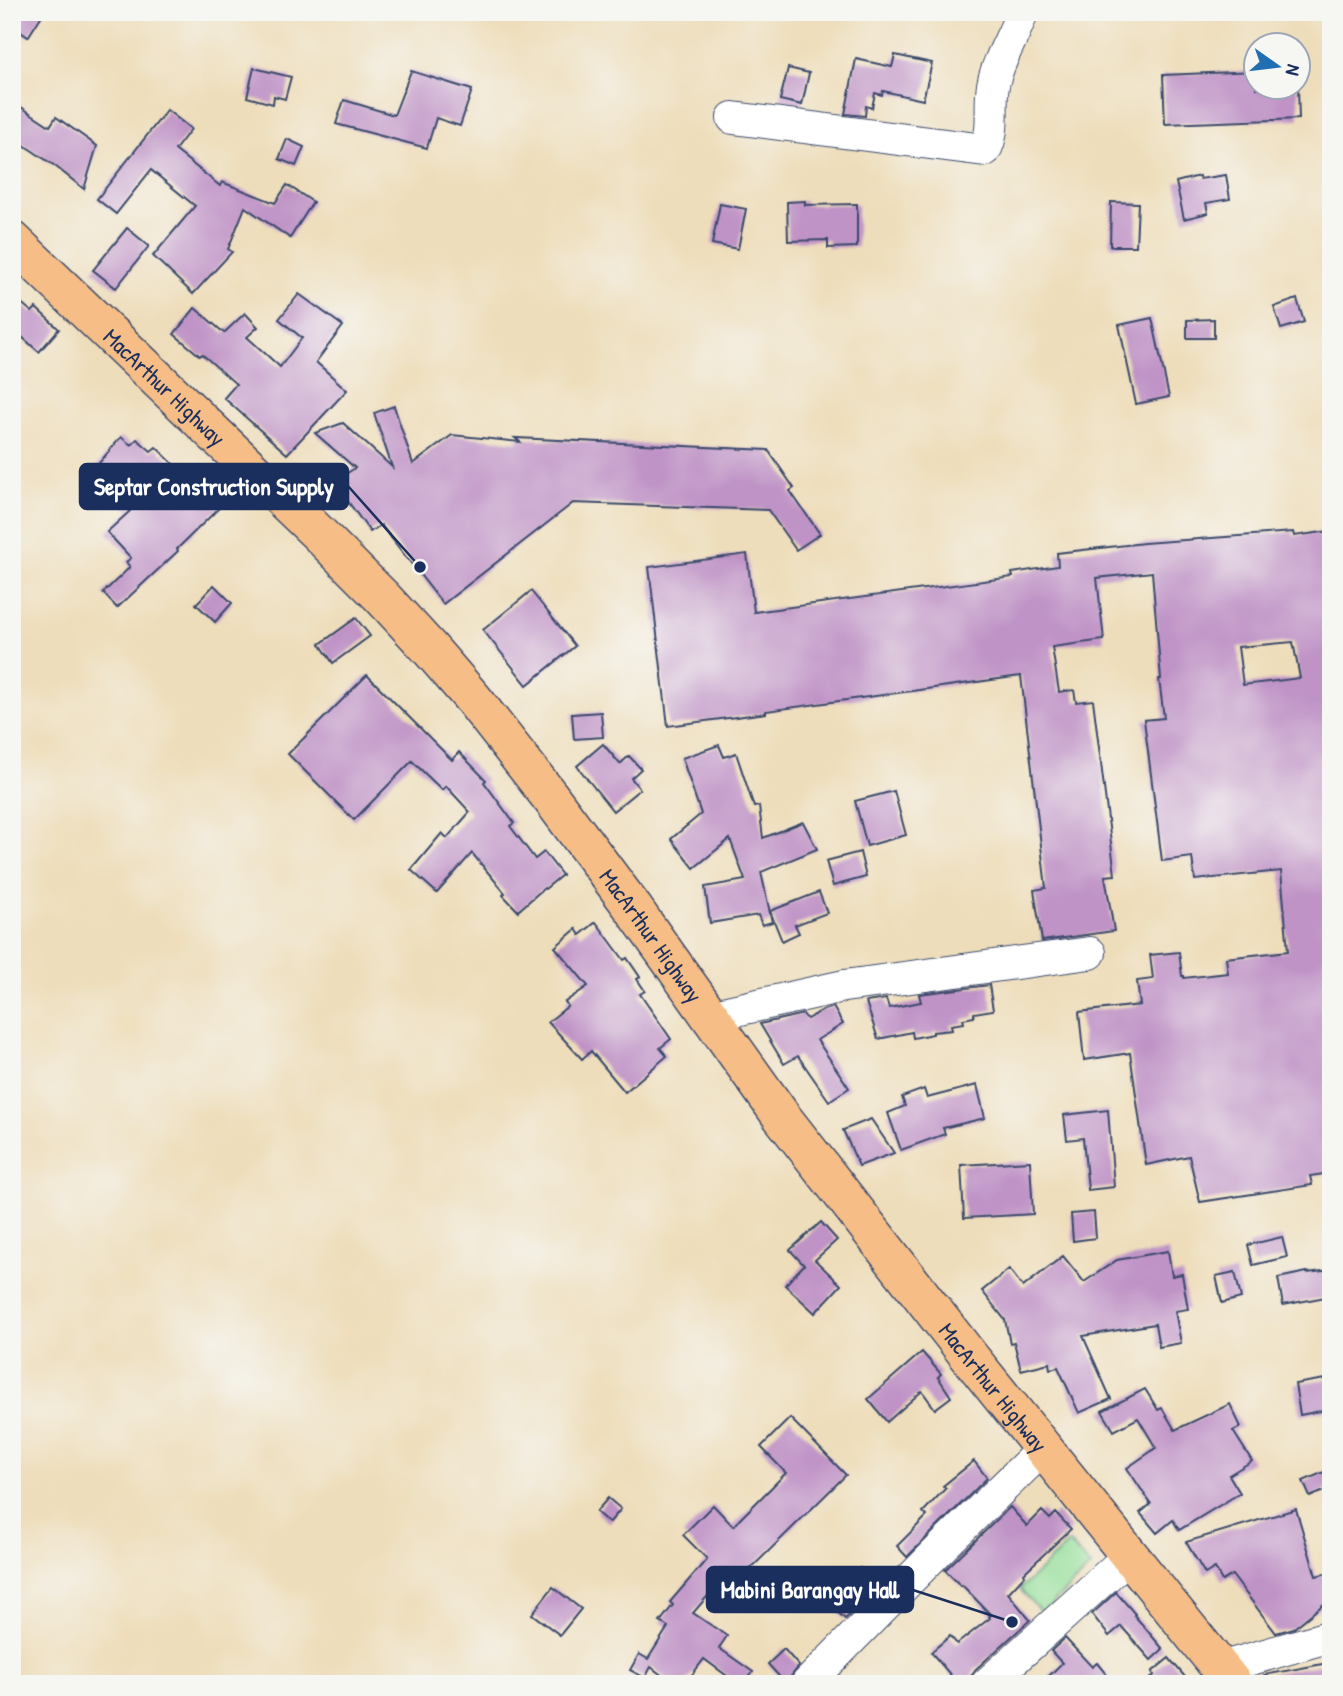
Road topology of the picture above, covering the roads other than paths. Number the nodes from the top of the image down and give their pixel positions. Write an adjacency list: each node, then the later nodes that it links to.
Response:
1 (1022, 12): 2 (street)
2 (733, 118)
3 (17, 255): 5 (highway, MacArthur Highway)
4 (1090, 953): 5 (street)
5 (709, 1016): 6 (highway, MacArthur Highway)
6 (1043, 1449): 7 (highway, MacArthur Highway); 10 (street)
7 (1130, 1555): 9 (highway, MacArthur Highway); 11 (street)
8 (1331, 1636): 9 (street)
9 (1226, 1676)
10 (807, 1684)
11 (987, 1684)

